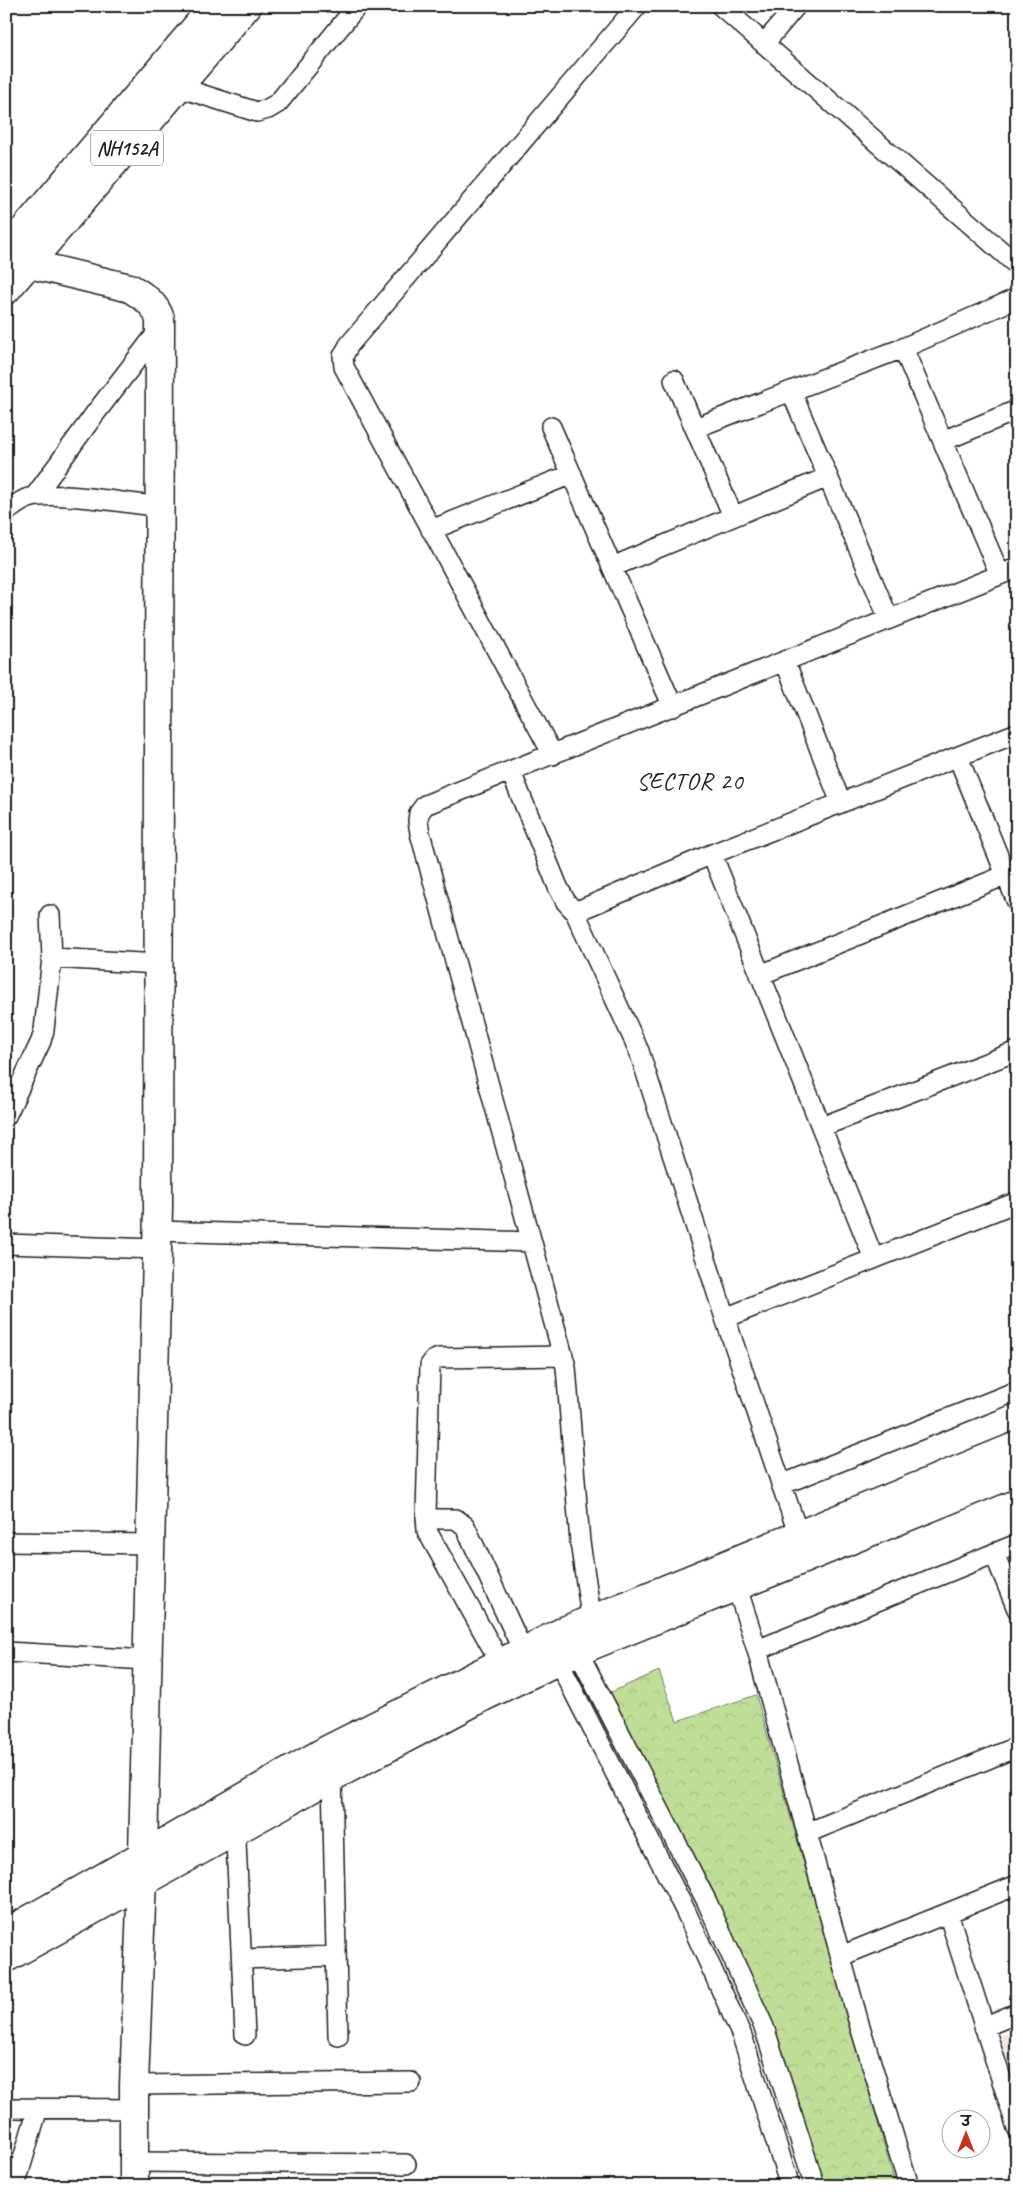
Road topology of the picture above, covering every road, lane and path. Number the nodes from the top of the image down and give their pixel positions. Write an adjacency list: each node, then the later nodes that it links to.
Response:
1 (214, 6): 9 (main road, NH152A)
2 (247, 6): 8 (main road, NH152A)
3 (357, 6): 8 (street)
4 (637, 6): 27 (street)
5 (721, 6): 7 (street)
6 (796, 6): 7 (street)
7 (764, 44): 10 (street)
8 (178, 87): 9 (main road, NH152A)
9 (14, 258): 11 (main road, NH152A); 13 (main road)
10 (1017, 265)
11 (6, 290)
12 (1017, 298): 14 (street)
13 (160, 329): 23 (street); 24 (main road)
14 (904, 348): 16 (street); 20 (street)
15 (674, 380): 19 (street)
16 (791, 391): 19 (street); 22 (street)
17 (1017, 410): 20 (street)
18 (551, 427): 21 (street)
19 (695, 428): 26 (street)
20 (943, 441): 29 (street)
21 (572, 474): 27 (street); 28 (street)
22 (828, 477): 26 (street); 30 (street)
23 (35, 496): 24 (street); 25 (street)
24 (161, 508): 44 (main road)
25 (6, 512)
26 (733, 516): 28 (street)
27 (432, 530): 34 (street)
28 (612, 567): 32 (street)
29 (1009, 571): 30 (street)
30 (889, 620): 31 (street)
31 (785, 661): 32 (street); 37 (street)
32 (673, 707): 34 (street)
33 (1017, 733): 35 (street)
34 (553, 755): 36 (street)
35 (958, 756): 37 (street); 39 (street)
36 (511, 772): 41 (street); 51 (street)
37 (841, 803): 38 (street)
38 (712, 854): 41 (street); 45 (street)
39 (1006, 875): 40 (street); 45 (street)
40 (1017, 902)
41 (575, 912): 54 (street)
42 (50, 915): 43 (street)
43 (52, 958): 44 (street); 47 (street)
44 (159, 964): 50 (main road)
45 (760, 975): 48 (street)
46 (1017, 1051): 48 (street)
47 (6, 1116)
48 (821, 1127): 53 (street)
49 (1017, 1202): 53 (street)
50 (157, 1240): 51 (street); 52 (street); 62 (main road)
51 (532, 1242): 55 (street)
52 (6, 1244)
53 (874, 1259): 54 (street)
54 (725, 1318): 59 (street)
55 (563, 1356): 60 (street); 68 (street)
56 (1017, 1391): 59 (street)
57 (1017, 1446): 64 (main road)
58 (1017, 1472): 64 (main road)
59 (781, 1485): 64 (street)
60 (426, 1519): 71 (street); 71 (street)
61 (6, 1542): 62 (street)
62 (150, 1544): 72 (main road)
63 (1017, 1544): 65 (street)
64 (802, 1545): 66 (main road)
65 (994, 1553): 67 (street); 69 (street)
66 (733, 1575): 68 (main road); 69 (street)
67 (1017, 1609)
68 (573, 1640): 71 (main road); 74 (main road); 98 (street); 99 (street)
69 (757, 1650): 76 (street)
70 (6, 1652): 72 (street)
71 (511, 1657): 75 (main road)
72 (147, 1660): 77 (main road)
73 (1017, 1747): 76 (street)
74 (332, 1776): 75 (main road); 82 (street)
75 (235, 1817): 77 (main road); 78 (main road); 85 (street)
76 (807, 1833): 83 (street)
77 (143, 1854): 78 (main road); 81 (main road)
78 (142, 1883): 84 (main road); 91 (main road)
79 (1017, 1885): 80 (street)
80 (948, 1913): 83 (street); 87 (street)
81 (6, 1933)
82 (335, 1956): 85 (street); 89 (street)
83 (841, 1956): 100 (street)
84 (6, 1958)
85 (242, 1959): 88 (street)
86 (1017, 2014): 87 (street)
87 (984, 2027): 94 (street)
88 (245, 2034)
89 (338, 2036)
90 (411, 2082): 91 (street)
91 (134, 2097): 93 (street); 96 (main road)
92 (6, 2108): 93 (street)
93 (38, 2108): 97 (street)
94 (1017, 2128)
95 (406, 2164): 96 (street)
96 (134, 2174)
97 (15, 2186)
98 (790, 2186)
99 (816, 2186)
100 (909, 2186)

